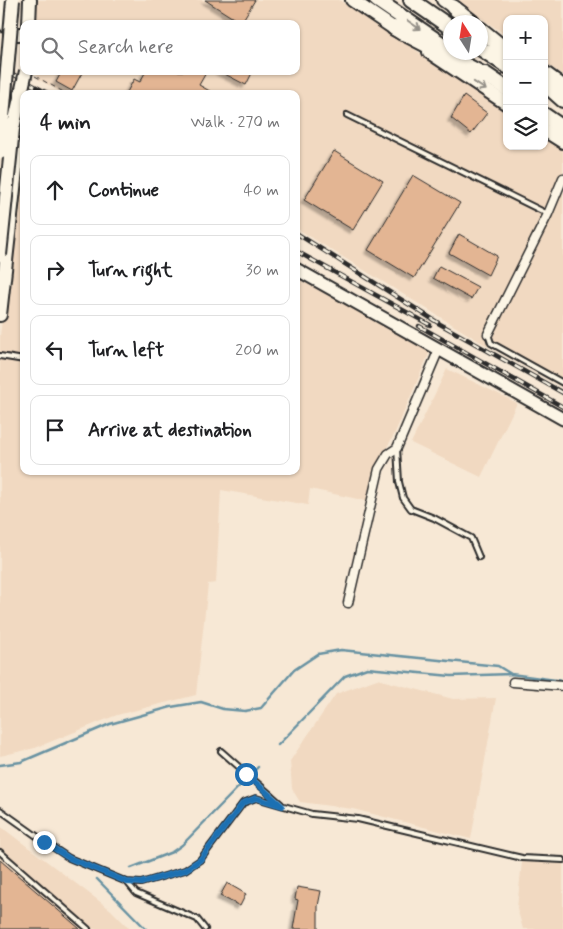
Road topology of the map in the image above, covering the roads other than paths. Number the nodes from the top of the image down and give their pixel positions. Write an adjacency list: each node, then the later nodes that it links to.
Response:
1 (3, 0): 16 (main road)
2 (13, 0): 44 (main road, bridge)
3 (30, 0): 11 (main road)
4 (35, 0): 12 (main road)
5 (352, 0): 14 (main road)
6 (378, 0): 19 (highway, one-way to 19)
7 (411, 0): 13 (highway)
8 (448, 3): 9 (highway); 10 (main road)
9 (463, 15)
10 (466, 15)
11 (28, 20)
12 (34, 20)
13 (443, 22)
14 (394, 28): 26 (highway); 34 (main road, one-way to 34)
15 (488, 31): 18 (main road)
16 (20, 34)
17 (488, 36): 20 (highway)
18 (503, 41)
19 (443, 46)
20 (503, 48)
21 (488, 53): 23 (highway)
22 (463, 60): 26 (highway)
23 (503, 63)
24 (27, 75): 30 (main road, bridge)
25 (548, 75): 28 (main road)
26 (492, 80): 29 (highway)
27 (548, 86): 33 (highway)
28 (563, 86)
29 (503, 87)
30 (23, 90)
31 (548, 95): 35 (highway)
32 (20, 100): 47 (main road, bridge)
33 (563, 100)
34 (503, 101)
35 (563, 104)
36 (0, 107): 39 (main road)
37 (346, 115): 46 (lane)
38 (548, 118): 40 (highway)
39 (20, 120)
40 (563, 128)
41 (548, 133): 43 (main road)
42 (20, 136): 49 (main road)
43 (563, 142)
44 (0, 153)
45 (563, 178): 46 (street)
46 (548, 214): 50 (street)
47 (0, 255)
48 (300, 271): 51 (main road)
49 (0, 315)
50 (488, 334): 54 (lane)
51 (439, 349): 55 (main road); 56 (street)
52 (0, 356): 53 (lane)
53 (20, 359)
54 (563, 383)
55 (563, 419)
56 (397, 448): 57 (lane); 58 (street)
57 (479, 557)
58 (348, 603)
59 (513, 682): 60 (street)
60 (563, 686)
61 (221, 751): 62 (lane)
62 (282, 806): 65 (lane); 66 (lane)
63 (0, 810): 66 (lane)
64 (0, 852): 67 (lane)
65 (563, 860)
66 (127, 882): 68 (lane)
67 (88, 929)
68 (204, 929)

